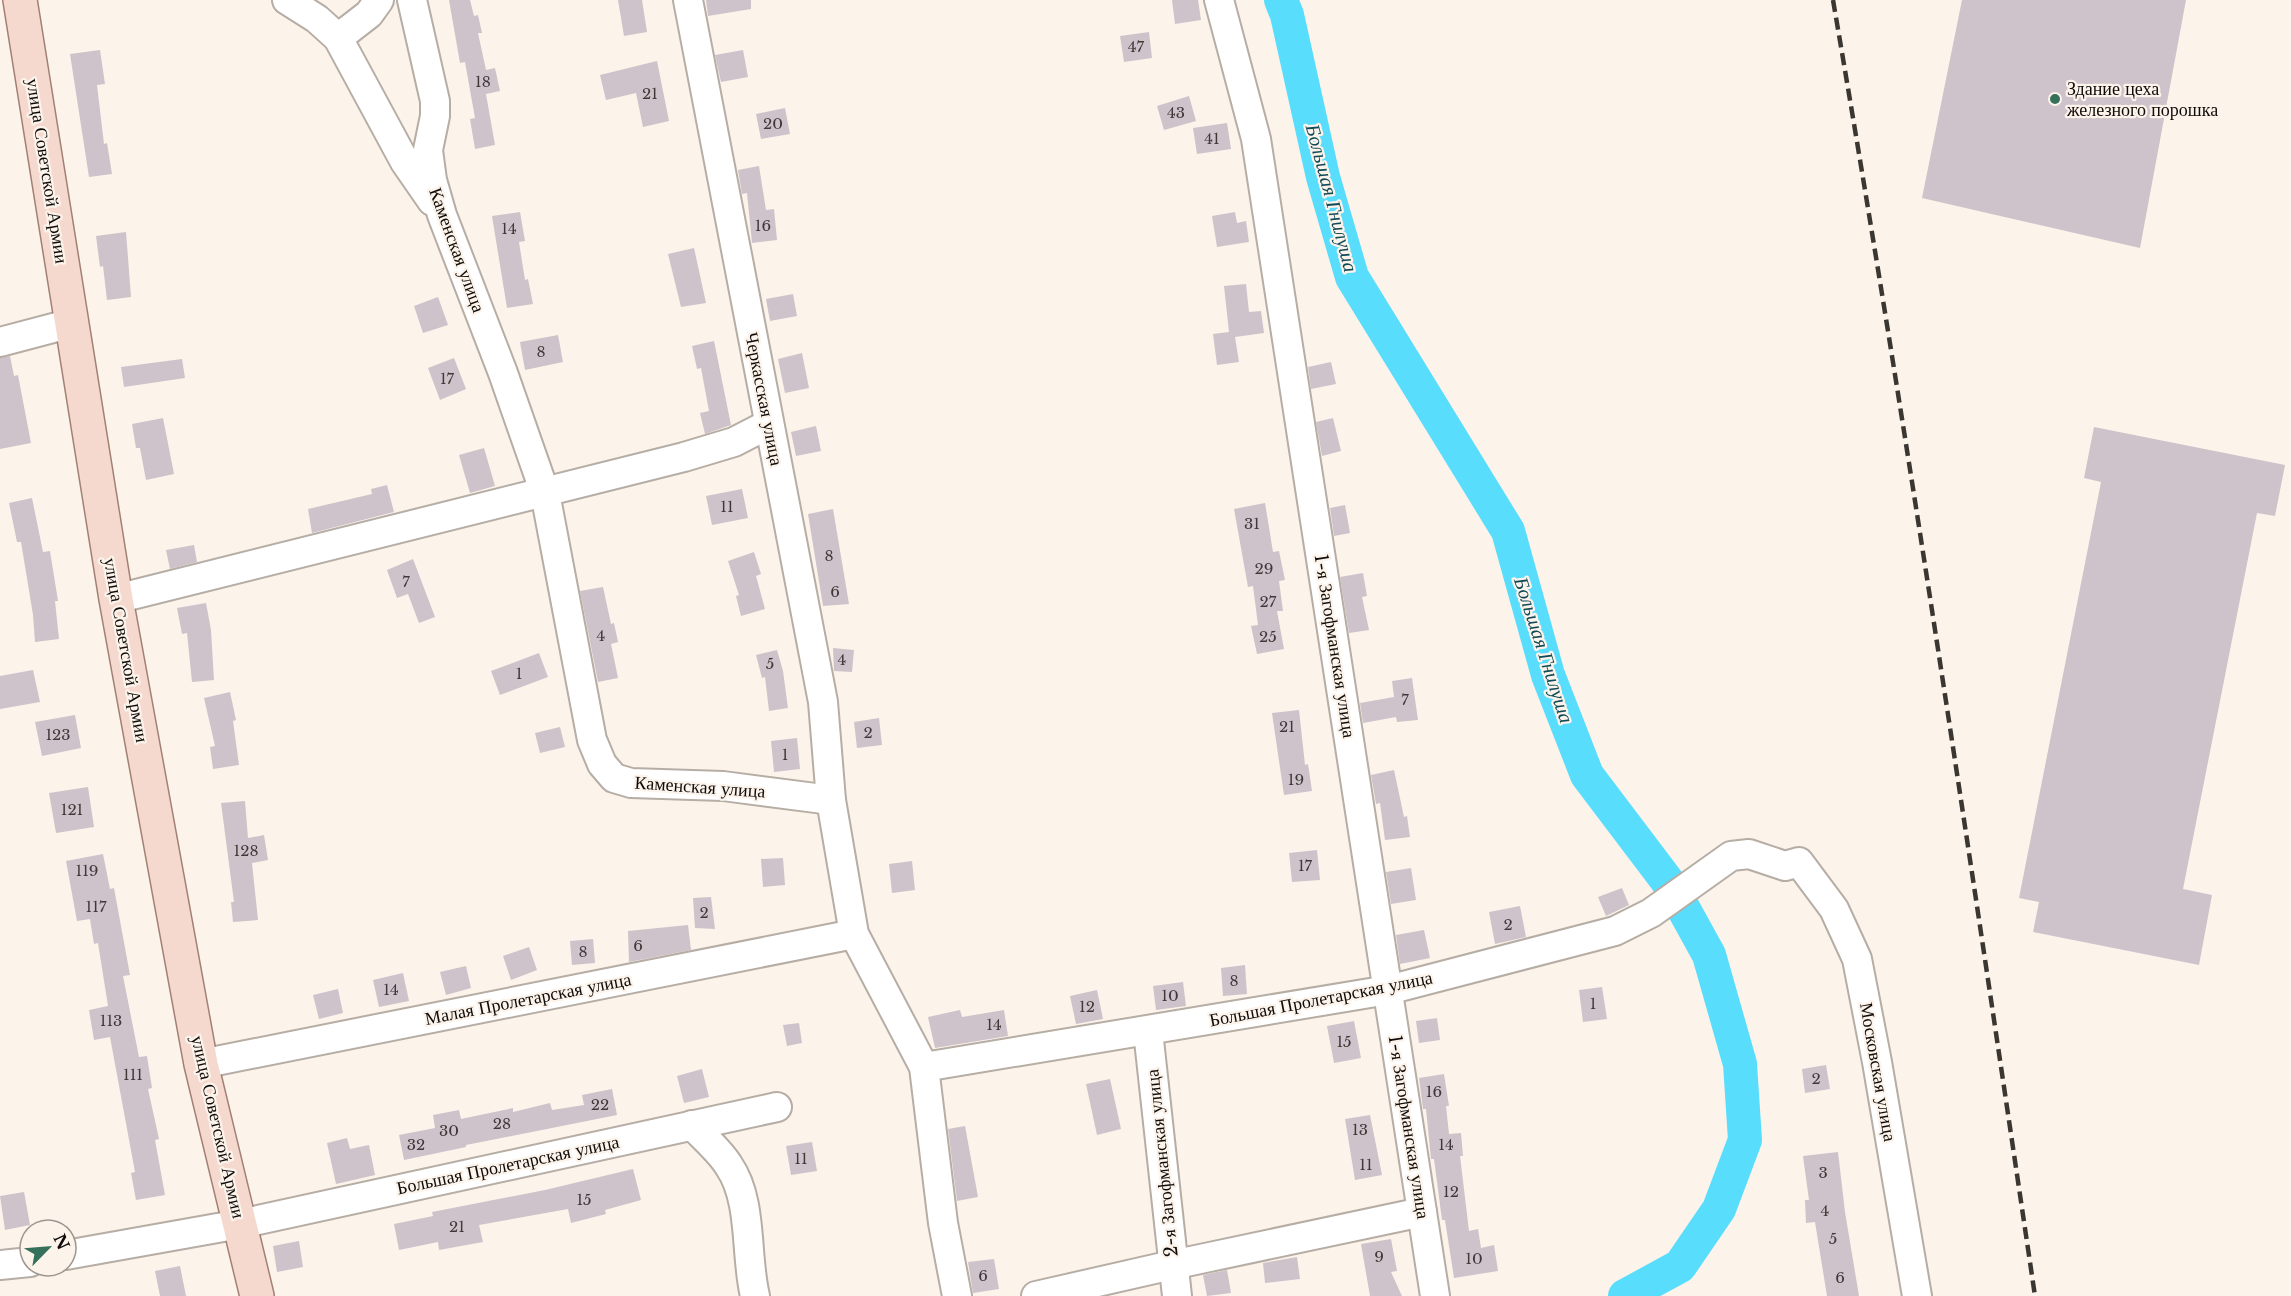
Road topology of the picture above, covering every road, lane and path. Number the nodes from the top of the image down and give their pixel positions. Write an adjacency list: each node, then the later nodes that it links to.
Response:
1 (20, 0): 9 (main road, улица Советской Армии)
2 (287, 0): 7 (street)
3 (379, 0): 7 (street)
4 (412, 0): 8 (street, Каменская улица)
5 (688, 0): 11 (street, Черкасская улица)
6 (1219, 0): 17 (street, 1-я Загофманская улица)
7 (338, 38): 8 (street)
8 (442, 215): 12 (street, Каменская улица)
9 (72, 323): 10 (street); 13 (main road, улица Советской Армии)
10 (0, 342)
11 (769, 424): 12 (street); 14 (street, Черкасская улица)
12 (544, 492): 13 (street); 14 (street, Каменская улица)
13 (116, 599): 19 (main road, улица Советской Армии)
14 (831, 800): 16 (street)
15 (1799, 862): 17 (street, Большая Пролетарская улица); 35 (street, Московская улица)
16 (854, 934): 19 (street, Малая Пролетарская улица); 20 (street)
17 (1388, 990): 18 (street, Большая Пролетарская улица); 23 (street, 1-я Загофманская улица)
18 (1148, 1031): 20 (street, Большая Пролетарская улица); 28 (street, 2-я Загофманская улица)
19 (201, 1064): 24 (main road, улица Советской Армии)
20 (924, 1066): 31 (street)
21 (777, 1107): 22 (street, Большая Пролетарская улица)
22 (692, 1125): 24 (street, Большая Пролетарская улица); 30 (street)
23 (1422, 1212): 28 (street); 34 (street, 1-я Загофманская улица)
24 (240, 1224): 25 (street, Большая Пролетарская улица); 29 (main road, улица Советской Армии)
25 (78, 1253)
26 (18, 1263): 27 (street)
27 (0, 1265)
28 (1172, 1265): 32 (street); 33 (street, 2-я Загофманская улица)
29 (256, 1296)
30 (755, 1296)
31 (957, 1296)
32 (1036, 1296)
33 (1177, 1296)
34 (1435, 1296)
35 (1917, 1296)

